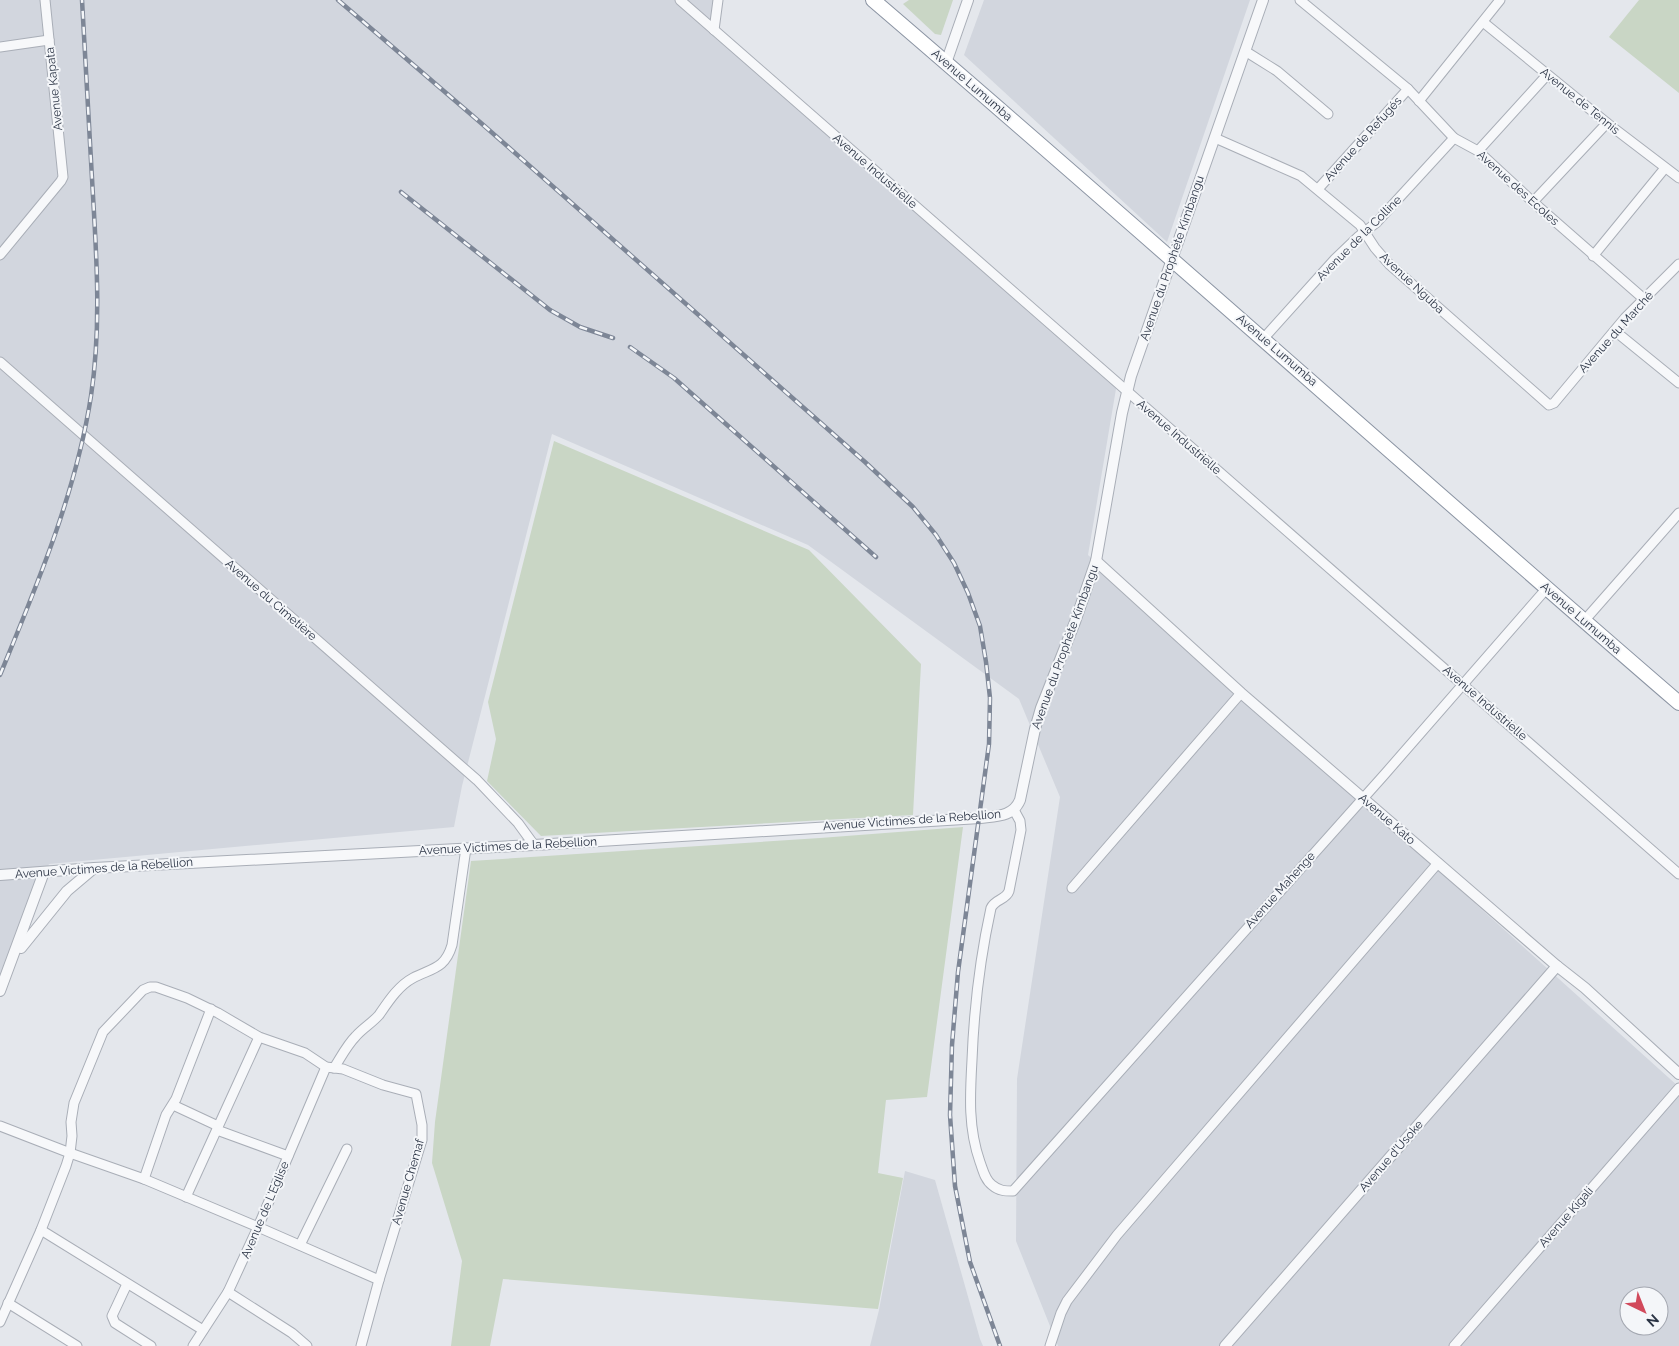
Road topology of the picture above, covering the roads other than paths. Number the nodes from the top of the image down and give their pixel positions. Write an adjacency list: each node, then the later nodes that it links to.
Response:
1 (45, 0): 11 (street, Avenue Kapata)
2 (680, 0): 10 (street, Avenue Industrielle)
3 (718, 0): 10 (street)
4 (873, 0): 14 (highway, Avenue Lumumba)
5 (968, 0): 14 (street)
6 (1263, 0): 13 (street, Avenue du Prophète Kimbangu)
7 (1300, 0): 16 (street, Avenue des Ecoles)
8 (1500, 0): 9 (street)
9 (1483, 22): 15 (street, Avenue de Tennis); 17 (street)
10 (714, 30): 38 (street, Avenue Industrielle)
11 (49, 40): 12 (street); 28 (street, Avenue Kapata)
12 (0, 47)
13 (1245, 52): 18 (street); 20 (street, Avenue du Prophète Kimbangu)
14 (946, 62): 30 (highway, Avenue Lumumba)
15 (1547, 75): 19 (street, Avenue de Tennis); 22 (street)
16 (1408, 88): 17 (street, Avenue des Ecoles); 25 (street, Avenue de Refugés)
17 (1419, 101): 21 (street, Avenue des Ecoles)
18 (1328, 114)
19 (1607, 123): 23 (street, Avenue de Tennis); 26 (street)
20 (1215, 138): 25 (street, Avenue Nguba); 30 (street, Avenue du Prophète Kimbangu)
21 (1454, 138): 22 (street, Avenue des Ecoles); 27 (street, Avenue de la Colline)
22 (1478, 151): 26 (street, Avenue des Ecoles)
23 (1665, 168): 24 (street, Avenue de Tennis); 29 (street)
24 (1679, 178)
25 (1318, 190): 27 (street, Avenue Nguba)
26 (1533, 202): 29 (street, Avenue des Ecoles)
27 (1365, 232): 35 (street, Avenue de la Colline); 39 (street, Avenue Nguba)
28 (0, 255)
29 (1593, 256): 33 (street, Avenue des Ecoles)
30 (1172, 259): 35 (highway, Avenue Lumumba); 38 (street, Avenue du Prophète Kimbangu)
31 (1679, 264): 32 (street, Avenue du Marché)
32 (1675, 276): 33 (street, Avenue du Marché)
33 (1644, 299): 34 (street, Avenue du Marché)
34 (1615, 330): 37 (street); 39 (street, Avenue du Marché)
35 (1264, 338): 42 (highway, Avenue Lumumba)
36 (0, 362): 49 (street, Avenue du Cimetière)
37 (1679, 383)
38 (1127, 391): 41 (street, Avenue du Prophète Kimbangu); 44 (street, Avenue Industrielle)
39 (1554, 402)
40 (1679, 513): 43 (street)
41 (1096, 562): 45 (street, Avenue Kato); 48 (street, Avenue du Prophète Kimbangu)
42 (1547, 588): 43 (highway, Avenue Lumumba); 44 (street, Avenue Mahenge)
43 (1584, 621): 46 (highway, Avenue Lumumba)
44 (1464, 684): 47 (street, Avenue Mahenge); 54 (street, Avenue Industrielle)
45 (1240, 693): 47 (street, Avenue Kato); 56 (street)
46 (1679, 703)
47 (1362, 798): 48 (street, Avenue Mahenge); 51 (street, Avenue Kato)
48 (1014, 810): 49 (street, Avenue Victimes de la Rebellion)
49 (534, 845): 50 (street, Avenue Victimes de la Rebellion)
50 (466, 848): 52 (street, Avenue Victimes de la Rebellion); 62 (street, Avenue de L'Eglise)
51 (1438, 863): 58 (street, Avenue Kato); 87 (street)
52 (94, 868): 53 (street, Avenue Victimes de la Rebellion); 57 (street)
53 (44, 872): 55 (street, Avenue Victimes de la Rebellion); 57 (street)
54 (1679, 874)
55 (0, 875)
56 (1072, 888)
57 (12, 962): 59 (street)
58 (1557, 966): 63 (street, Avenue Kato); 88 (street, Avenue d'Usoke)
59 (0, 991)
60 (211, 1009): 61 (street, Avenue Chemaf); 65 (street); 69 (street, Avenue Chemaf)
61 (259, 1036): 62 (street, Avenue Chemaf); 67 (street)
62 (330, 1067): 70 (street, Avenue de L'Eglise); 76 (street, Avenue Chemaf)
63 (1679, 1074)
64 (1679, 1088): 89 (street, Avenue Kigali)
65 (173, 1105): 67 (street); 71 (street)
66 (0, 1126): 69 (street)
67 (218, 1128): 70 (street); 72 (street)
68 (347, 1148): 75 (street)
69 (70, 1153): 71 (street); 74 (street)
70 (288, 1156): 73 (street, Avenue de L'Eglise)
71 (144, 1179): 72 (street)
72 (186, 1197): 73 (street)
73 (258, 1227): 75 (street); 78 (street, Avenue de L'Eglise)
74 (40, 1230): 77 (street); 79 (street)
75 (300, 1245): 76 (street)
76 (379, 1280): 86 (street, Avenue Chemaf)
77 (127, 1284): 81 (street); 83 (street)
78 (228, 1292): 81 (street, Avenue de L'Eglise); 85 (street)
79 (8, 1303): 80 (street); 82 (street)
80 (0, 1322)
81 (203, 1330): 84 (street, Avenue de L'Eglise)
82 (77, 1346)
83 (152, 1346)
84 (193, 1346)
85 (307, 1346)
86 (361, 1346)
87 (1050, 1346)
88 (1225, 1346)
89 (1454, 1346)

